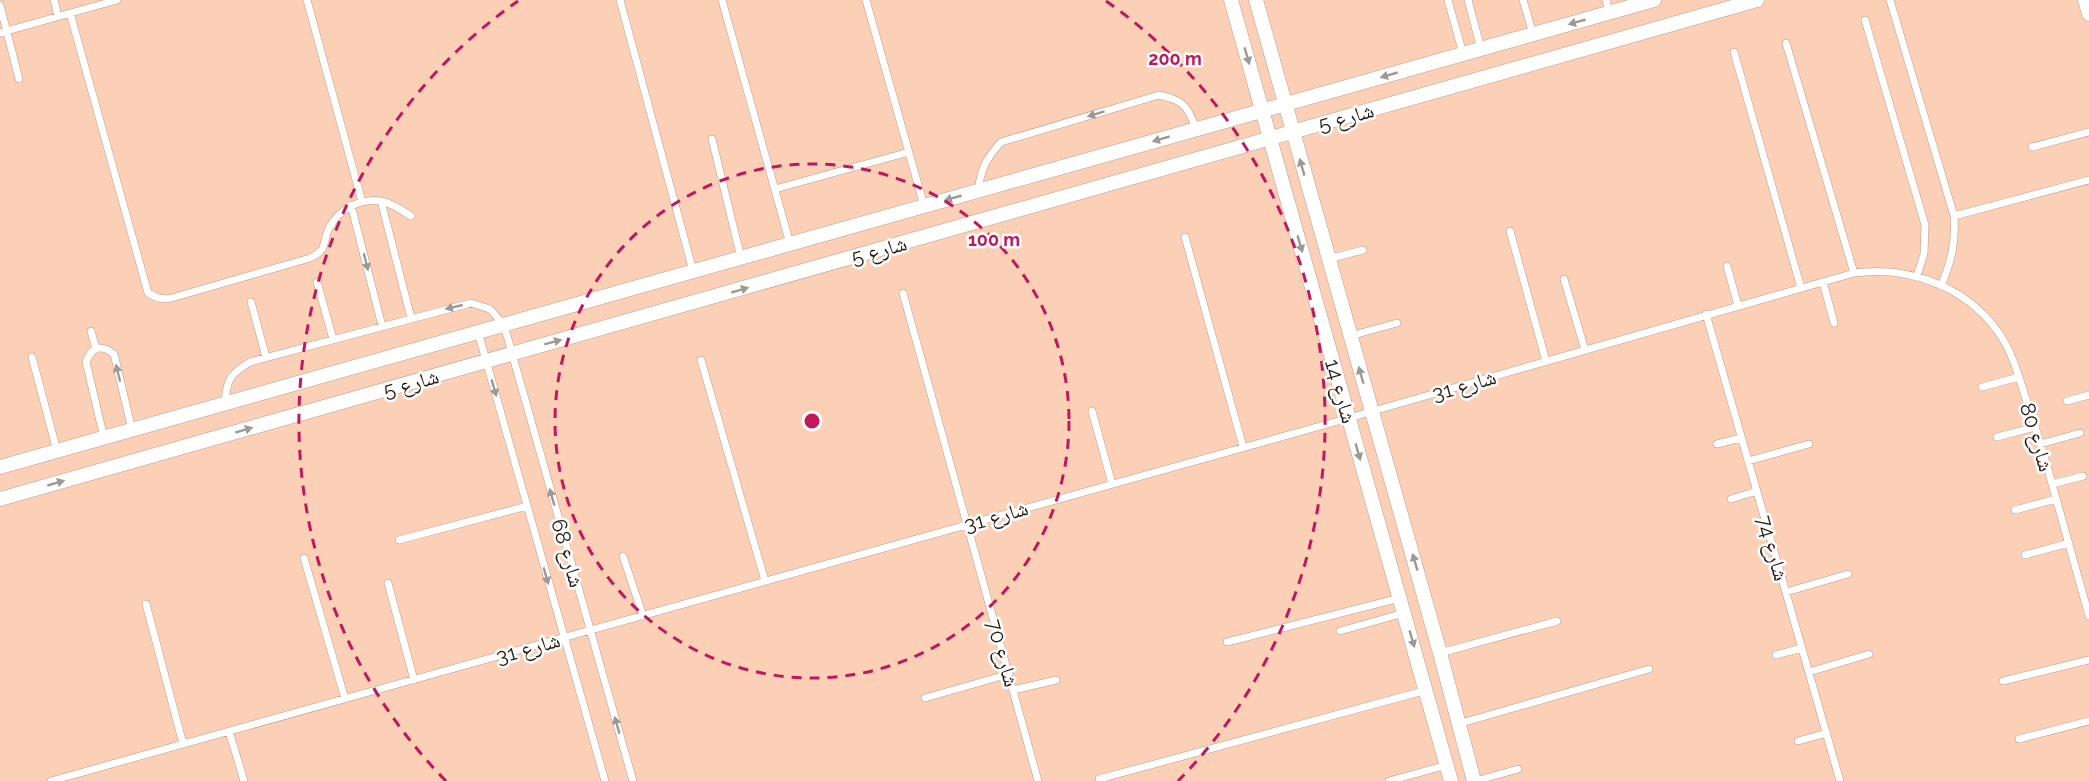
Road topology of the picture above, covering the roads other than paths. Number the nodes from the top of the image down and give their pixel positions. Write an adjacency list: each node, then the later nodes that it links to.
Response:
1 (54, 0): 20 (lane)
2 (117, 0): 18 (lane)
3 (307, 0): 42 (lane)
4 (620, 0): 54 (lane)
5 (722, 0): 39 (lane)
6 (866, 0): 37 (lane)
7 (1231, 0): 30 (street, شارع 14, one-way to 30)
8 (1256, 0): 29 (street, شارع 14)
9 (1448, 0): 27 (lane)
10 (1468, 0): 25 (lane)
11 (1523, 0): 23 (lane)
12 (1654, 0): 17 (street, شارع 5)
13 (1757, 0): 32 (street, شارع 5)
14 (1890, 0): 46 (lane)
15 (2085, 0): 19 (street)
16 (0, 5): 22 (lane)
17 (1607, 6): 23 (street, شارع 5, one-way to 23)
18 (70, 13): 20 (lane); 43 (lane)
19 (2089, 14)
20 (58, 16): 22 (lane)
21 (1865, 20): 56 (lane)
22 (3, 32): 28 (lane)
23 (1533, 34): 25 (street, شارع 5)
24 (1786, 43): 55 (lane)
25 (1481, 49): 27 (street, شارع 5)
26 (1734, 52): 61 (lane)
27 (1463, 54): 29 (street, شارع 5, one-way to 29)
28 (19, 79)
29 (1285, 104): 30 (street, شارع 5); 32 (street, شارع 14)
30 (1262, 111): 31 (street, شارع 5); 34 (street, شارع 14)
31 (1196, 129): 40 (street, شارع 5, one-way to 40); 40 (lane, one-way to 40)
32 (1293, 132): 34 (street, شارع 5); 52 (street, شارع 14, one-way to 32)
33 (2089, 132): 36 (lane)
34 (1270, 139): 77 (street, شارع 5, one-way to 34); 90 (street, شارع 14, one-way to 90)
35 (712, 140): 51 (lane)
36 (2032, 147)
37 (909, 152): 39 (lane); 44 (lane)
38 (2089, 180): 46 (lane)
39 (775, 189): 49 (lane)
40 (978, 191): 44 (street, شارع 5, one-way to 44)
41 (381, 201): 42 (lane); 45 (lane); 66 (lane)
42 (362, 202): 43 (lane)
43 (351, 205): 70 (lane, one-way to 70)
44 (924, 206): 49 (street, شارع 5)
45 (411, 216)
46 (1954, 216): 60 (lane)
47 (1510, 231): 82 (lane)
48 (1185, 237): 100 (lane)
49 (790, 244): 51 (street, شارع 5)
50 (1363, 250): 52 (lane)
51 (741, 258): 54 (street, شارع 5)
52 (1328, 259): 73 (street, شارع 14)
53 (1727, 266): 64 (lane)
54 (693, 271): 69 (street, شارع 5)
55 (1854, 273): 56 (lane, شارع 31); 59 (lane, شارع 31)
56 (1917, 276): 60 (lane, شارع 31)
57 (1564, 279): 76 (lane)
58 (317, 282): 74 (lane)
59 (1823, 282): 61 (lane, شارع 31); 68 (lane)
60 (1941, 286): 83 (lane, شارع 80)
61 (1801, 288): 64 (lane, شارع 31)
62 (903, 293): 113 (lane, شارع 70)
63 (251, 302): 79 (lane)
64 (1738, 306): 65 (lane, شارع 31)
65 (1706, 314): 76 (lane, شارع 31); 96 (lane, شارع 74)
66 (411, 318): 69 (lane, one-way to 66); 70 (lane)
67 (1397, 323): 73 (lane)
68 (1834, 323)
69 (504, 325): 72 (street, شارع 5); 77 (lane, شارع 68)
70 (382, 326): 74 (lane)
71 (91, 331): 75 (lane)
72 (478, 332): 81 (lane, شارع 68); 87 (street, شارع 5)
73 (1350, 336): 89 (street, شارع 14, one-way to 73)
74 (333, 339): 79 (lane)
75 (96, 349): 92 (lane, one-way to 75); 95 (lane)
76 (1585, 350): 82 (lane, شارع 31)
77 (512, 353): 81 (street, شارع 5); 129 (lane, شارع 68, one-way to 77)
78 (32, 357): 101 (lane)
79 (266, 357): 87 (lane)
80 (701, 360): 120 (lane)
81 (486, 361): 108 (street, شارع 5, one-way to 81); 111 (lane, شارع 68, one-way to 111)
82 (1546, 361): 89 (lane, شارع 31)
83 (2019, 377): 84 (lane); 91 (lane, شارع 80)
84 (1982, 387)
85 (2089, 395): 86 (lane)
86 (2067, 401)
87 (225, 404): 92 (street, شارع 5)
88 (1092, 411): 105 (lane)
89 (1372, 411): 90 (lane, شارع 31); 134 (street, شارع 14, one-way to 89)
90 (1349, 418): 100 (lane, شارع 31); 123 (street, شارع 14, one-way to 123)
91 (2035, 427): 94 (lane); 99 (lane, شارع 80)
92 (132, 430): 95 (street, شارع 5)
93 (2080, 434): 99 (lane)
94 (1998, 437)
95 (104, 438): 101 (street, شارع 5)
96 (1742, 438): 97 (lane); 102 (lane, شارع 74)
97 (1716, 444)
98 (1809, 444): 102 (lane)
99 (2040, 444): 106 (lane, شارع 80)
100 (1243, 447): 105 (lane, شارع 31)
101 (57, 451): 103 (street, شارع 5)
102 (1748, 461): 107 (lane, شارع 74)
103 (0, 467)
104 (2083, 476): 106 (lane)
105 (1112, 484): 113 (lane, شارع 31)
106 (2052, 484): 110 (lane, شارع 80)
107 (1757, 491): 109 (lane); 122 (lane, شارع 74)
108 (0, 499)
109 (1731, 499)
110 (2056, 500): 112 (lane); 115 (lane, شارع 80)
111 (527, 506): 114 (lane); 131 (lane, شارع 68, one-way to 131)
112 (2015, 510)
113 (967, 525): 120 (lane, شارع 31); 140 (lane, شارع 70)
114 (399, 540)
115 (2068, 543): 116 (lane); 127 (lane, شارع 80)
116 (2025, 555)
117 (623, 556): 126 (lane)
118 (304, 558): 147 (lane)
119 (1848, 574): 122 (lane)
120 (765, 581): 126 (lane, شارع 31)
121 (388, 583): 141 (lane)
122 (1786, 592): 133 (lane, شارع 74)
123 (1400, 598): 125 (street, شارع 14); 132 (lane)
124 (146, 604): 154 (lane)
125 (1404, 613): 130 (lane); 145 (street, شارع 14, one-way to 145)
126 (643, 616): 129 (lane, شارع 31)
127 (2089, 616)
128 (1557, 621): 134 (lane)
129 (589, 631): 131 (lane, شارع 31); 161 (lane, شارع 68, one-way to 129)
130 (1340, 631)
131 (564, 638): 141 (lane, شارع 31); 160 (lane, شارع 68)
132 (1227, 642)
133 (1802, 648): 136 (lane); 139 (lane, شارع 74)
134 (1440, 652): 149 (street, شارع 14)
135 (1869, 654): 139 (lane)
136 (1776, 655)
137 (2089, 660): 143 (lane)
138 (1649, 669): 149 (lane)
139 (1809, 672): 151 (lane, شارع 74)
140 (1009, 674): 144 (lane, شارع 70); 146 (lane)
141 (414, 680): 147 (lane, شارع 31)
142 (1056, 680): 144 (lane)
143 (2003, 681)
144 (1013, 690): 162 (lane, شارع 70)
145 (1427, 690): 155 (street, شارع 14); 157 (lane)
146 (925, 698)
147 (345, 699): 150 (lane, شارع 31)
148 (2089, 721): 152 (lane)
149 (1458, 724): 165 (street, شارع 14)
150 (229, 731): 154 (lane, شارع 31); 159 (lane)
151 (1827, 734): 153 (lane); 166 (lane, شارع 74)
152 (2019, 739)
153 (1798, 741)
154 (183, 744): 158 (lane, شارع 31)
155 (1447, 765): 163 (lane); 164 (street, شارع 14)
156 (1518, 769): 165 (lane)
157 (1098, 779)
158 (51, 781)
159 (244, 781)
160 (605, 781)
161 (633, 781)
162 (1038, 781)
163 (1389, 781)
164 (1451, 781)
165 (1474, 781)
166 (1840, 781)

